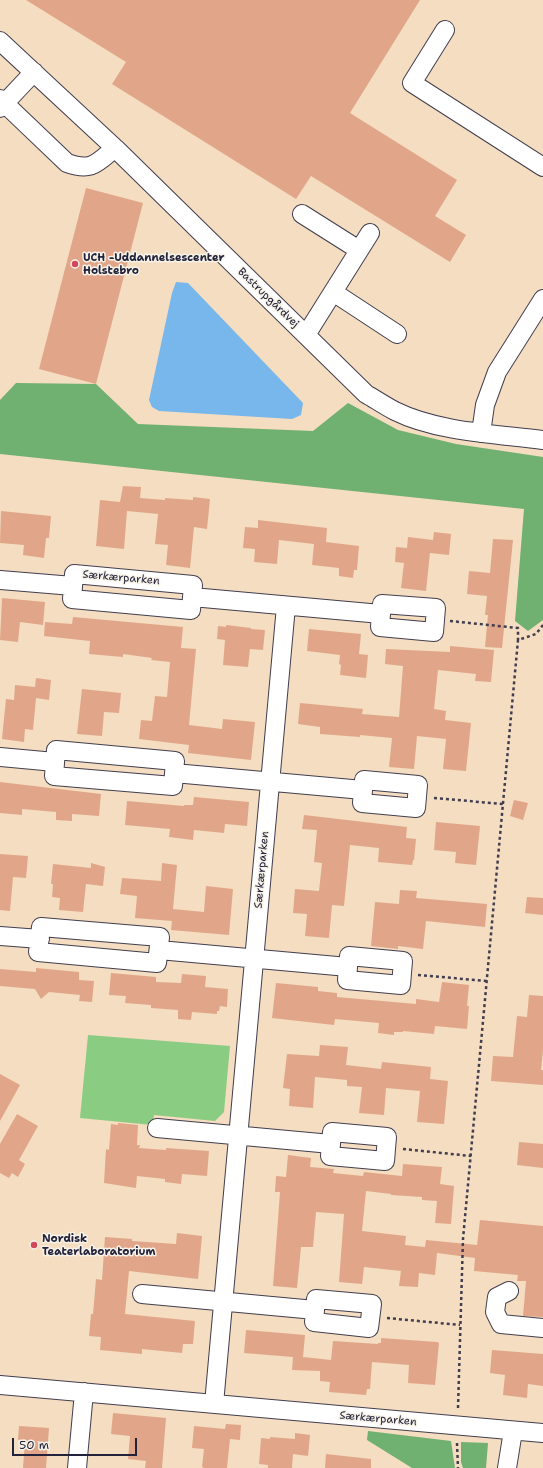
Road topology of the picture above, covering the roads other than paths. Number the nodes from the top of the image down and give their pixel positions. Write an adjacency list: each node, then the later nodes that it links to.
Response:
1 (445, 30): 6 (street)
2 (0, 41): 3 (street, Bastrupgårdvej)
3 (34, 72): 4 (street); 5 (street, Bastrupgårdvej)
4 (1, 103): 5 (street)
5 (115, 148): 13 (street, Bastrupgårdvej)
6 (543, 167)
7 (302, 214): 9 (street)
8 (370, 233): 9 (street)
9 (359, 250): 10 (street)
10 (333, 292): 12 (street); 13 (street)
11 (543, 299): 14 (street)
12 (397, 334)
13 (306, 335): 14 (street, Bastrupgårdvej)
14 (481, 433): 15 (street, Bastrupgårdvej)
15 (543, 440)
16 (0, 580): 17 (street, Særkærparken)
17 (73, 586): 18 (street, Særkærparken); 18 (street, Særkærparken)
18 (192, 597): 19 (street)
19 (286, 606): 20 (street); 24 (street, Særkærparken)
20 (381, 614): 20 (street)
21 (0, 757): 22 (street)
22 (55, 762): 23 (street); 23 (street)
23 (174, 773): 24 (street)
24 (270, 782): 25 (street); 29 (street, Særkærparken)
25 (363, 790): 25 (street)
26 (0, 936): 27 (street)
27 (40, 939): 28 (street); 28 (street)
28 (159, 950): 29 (street)
29 (254, 959): 30 (street); 32 (street, Særkærparken)
30 (348, 967): 30 (street)
31 (157, 1128): 32 (street)
32 (238, 1135): 33 (street); 36 (street, Særkærparken)
33 (331, 1144): 33 (street)
34 (509, 1291): 38 (street)
35 (142, 1294): 36 (street)
36 (223, 1301): 37 (street); 41 (street, Særkærparken)
37 (315, 1310): 37 (street)
38 (543, 1328)
39 (0, 1385): 40 (street, Særkærparken)
40 (84, 1392): 41 (street, Særkærparken); 44 (street)
41 (214, 1404): 42 (street, Særkærparken)
42 (513, 1431): 43 (street, Særkærparken); 45 (street)
43 (543, 1433)
44 (78, 1468)
45 (507, 1468)

